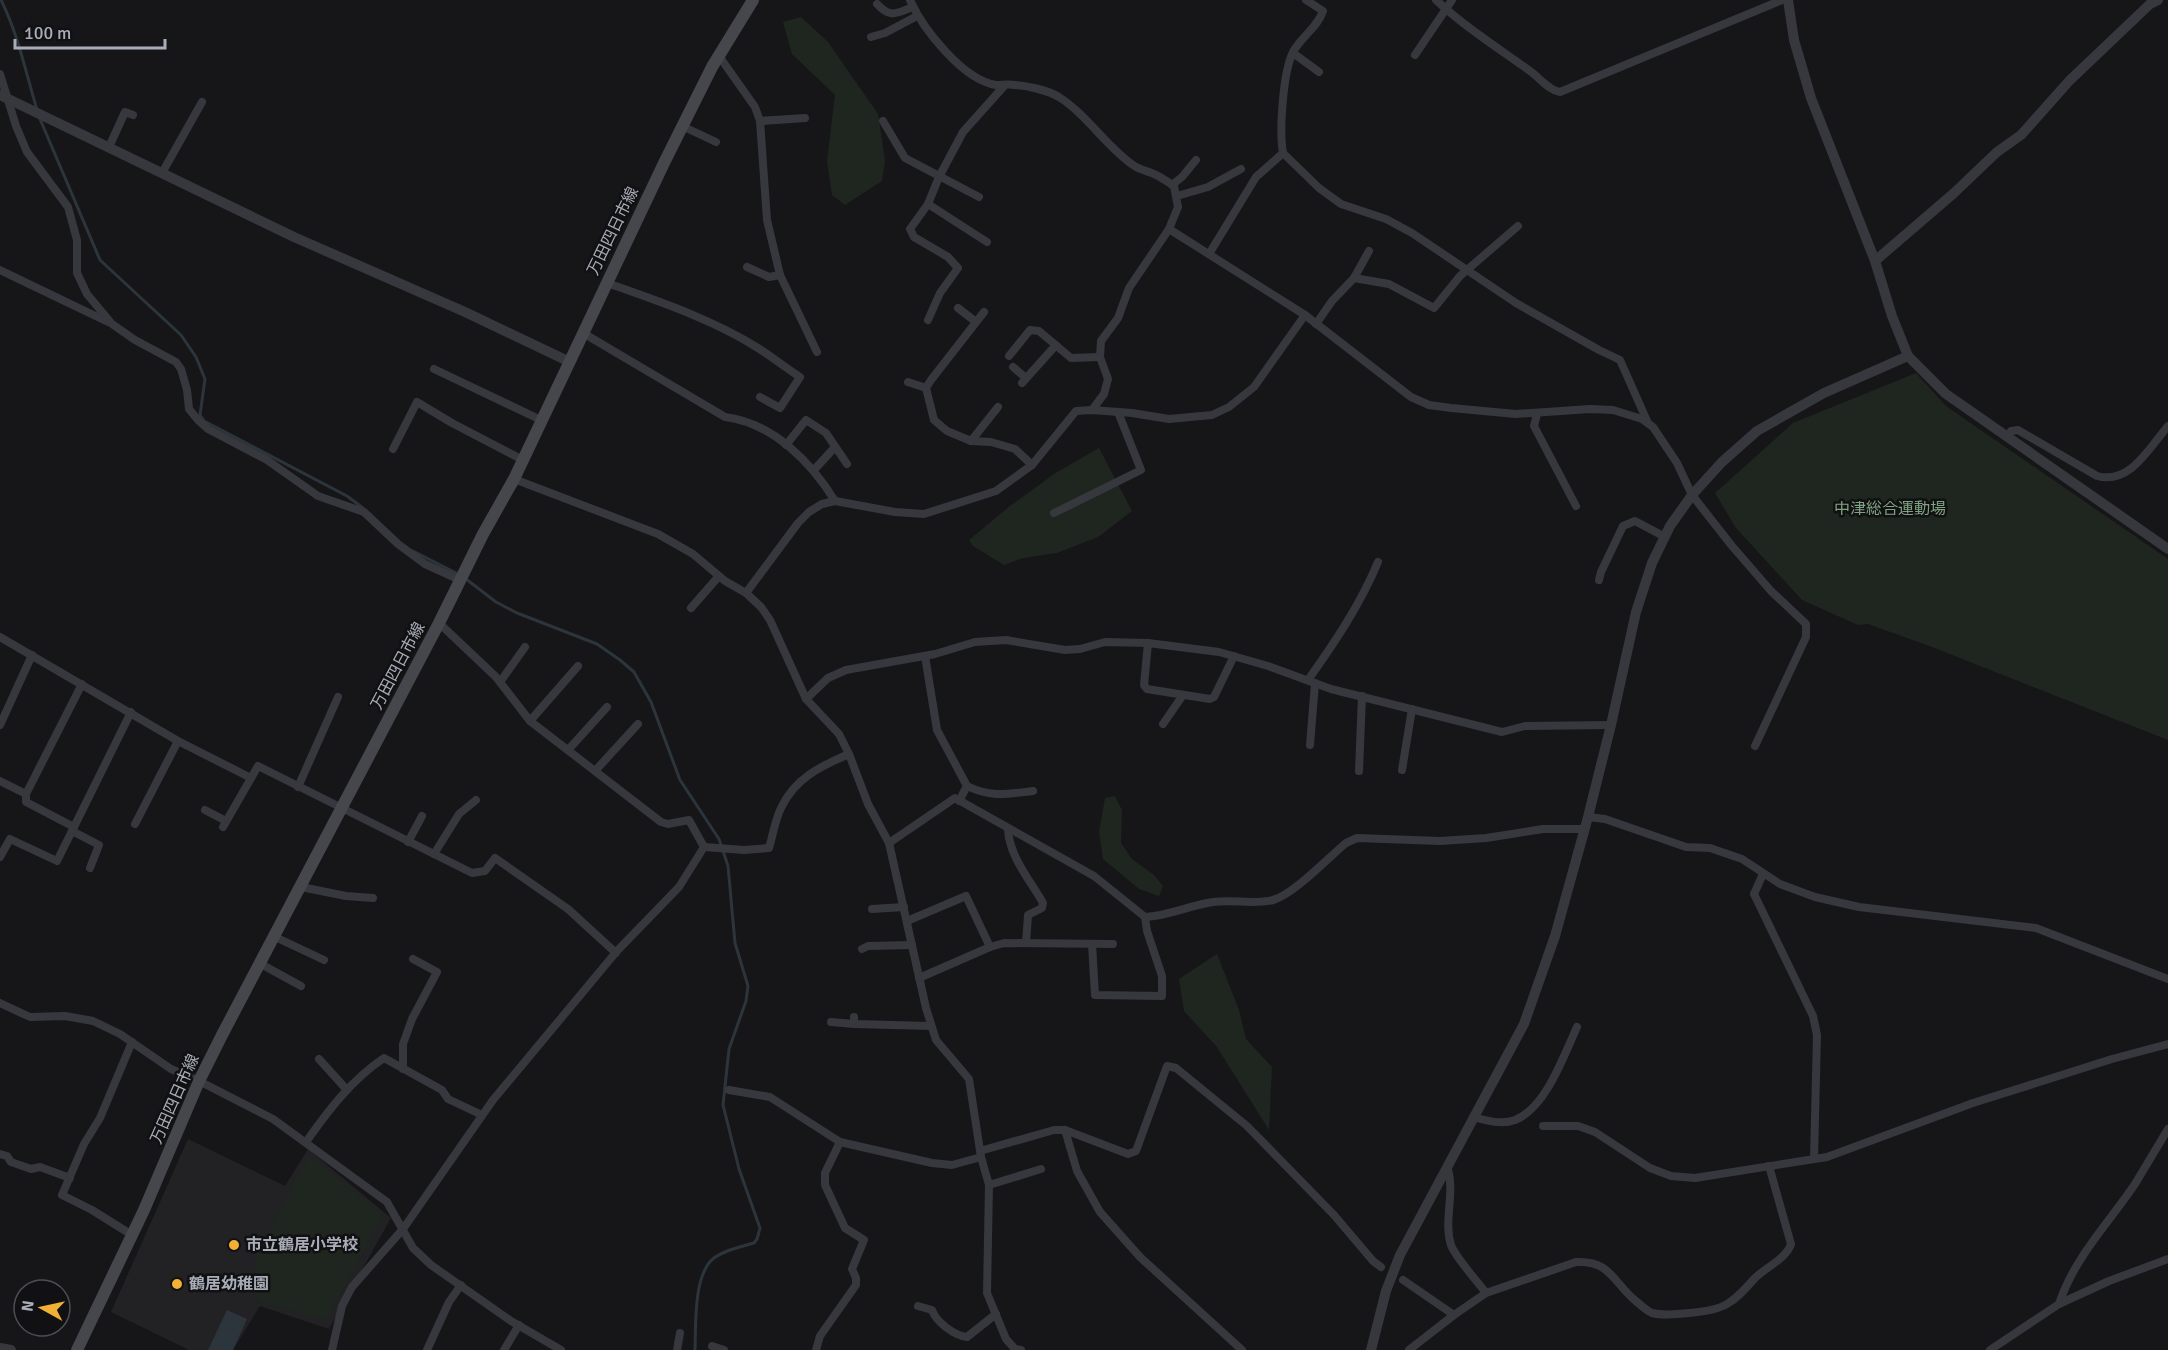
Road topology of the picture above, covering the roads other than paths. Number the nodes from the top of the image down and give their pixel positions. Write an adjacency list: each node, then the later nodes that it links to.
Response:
1 (753, 0): 14 (main road, 万田四日市線)
2 (1306, 0): 12 (street)
3 (1436, 0): 10 (street)
4 (1452, 0): 10 (street)
5 (1782, 0): 10 (street)
6 (1788, 0): 41 (street)
7 (2158, 0): 41 (street)
8 (877, 4): 9 (street)
9 (913, 8): 11 (street); 17 (street)
10 (1445, 9): 13 (street)
11 (872, 37)
12 (1293, 53): 15 (street); 27 (street)
13 (1415, 55)
14 (718, 56): 22 (street); 24 (main road, 万田四日市線)
15 (1318, 72)
16 (0, 74): 18 (street)
17 (1005, 85): 31 (street); 32 (street)
18 (4, 97): 26 (street); 53 (street)
19 (202, 102): 30 (street)
20 (133, 115): 26 (street)
21 (805, 118): 22 (street)
22 (760, 121): 45 (street)
23 (883, 121): 31 (street)
24 (682, 126): 25 (street); 47 (main road, 万田四日市線)
25 (716, 142)
26 (109, 147): 30 (street)
27 (1283, 153): 40 (street); 44 (street)
28 (1196, 160): 32 (street)
29 (1241, 169): 33 (street)
30 (162, 173): 61 (street)
31 (939, 177): 34 (street); 35 (street)
32 (1172, 185): 33 (street)
33 (1177, 196): 37 (street)
34 (979, 198)
35 (928, 204): 38 (street); 51 (street)
36 (1518, 226): 44 (street)
37 (1169, 229): 40 (street); 60 (street)
38 (987, 242)
39 (1369, 251): 46 (street)
40 (1209, 254): 50 (street)
41 (1875, 261): 59 (street)
42 (747, 267): 45 (street)
43 (0, 270): 53 (street)
44 (1467, 270): 46 (street); 72 (street)
45 (780, 275): 57 (street)
46 (1354, 278): 54 (street)
47 (607, 283): 55 (main road, 万田四日市線); 66 (street)
48 (958, 308): 52 (street)
49 (984, 312): 52 (street)
50 (1305, 315): 54 (street); 69 (street)
51 (928, 320)
52 (976, 322): 65 (street)
53 (112, 324): 92 (street)
54 (1316, 324): 70 (street)
55 (583, 333): 61 (main road, 万田四日市線); 76 (street)
56 (1056, 345): 58 (street); 60 (street); 62 (street)
57 (818, 352)
58 (1009, 356)
59 (1908, 356): 74 (street); 84 (street)
60 (1100, 357): 68 (street)
61 (570, 362): 71 (main road, 万田四日市線)
62 (1013, 367)
63 (434, 369): 71 (street)
64 (908, 382): 65 (street)
65 (926, 388): 75 (street)
66 (760, 397)
67 (998, 407): 75 (street)
68 (1092, 410): 69 (street); 81 (street)
69 (1118, 412): 87 (street)
70 (1537, 414): 72 (street); 86 (street)
71 (543, 421): 79 (main road, 万田四日市線)
72 (1649, 424): 84 (street)
73 (2168, 426): 74 (street)
74 (2007, 437): 89 (street)
75 (970, 441): 81 (street)
76 (786, 445): 77 (street); 82 (street)
77 (836, 447): 80 (street); 82 (street)
78 (393, 449): 79 (street)
79 (523, 460): 83 (main road, 万田四日市線)
80 (847, 464)
81 (1032, 465): 85 (street)
82 (814, 470): 85 (street)
83 (514, 479): 91 (street); 92 (main road, 万田四日市線)
84 (1692, 495): 88 (street); 121 (street)
85 (835, 501): 94 (street)
86 (1576, 506)
87 (1054, 513)
88 (1665, 537): 93 (street); 118 (street)
89 (2168, 549)
90 (1378, 561): 105 (street)
91 (719, 576): 94 (street); 95 (street)
92 (460, 580): 96 (main road, 万田四日市線)
93 (1599, 580)
94 (746, 594): 110 (street)
95 (691, 608)
96 (439, 623): 104 (street); 135 (main road, 万田四日市線)
97 (0, 637): 100 (street)
98 (1148, 643): 101 (street); 102 (street); 107 (street)
99 (525, 646): 104 (street)
100 (32, 655): 106 (street); 115 (street)
101 (925, 656): 110 (street); 129 (street)
102 (1234, 656): 105 (street); 107 (street)
103 (578, 666): 114 (street)
104 (500, 682): 114 (street)
105 (1312, 682): 108 (street); 120 (street)
106 (82, 684): 113 (street); 132 (street)
107 (1183, 695): 117 (street)
108 (1362, 696): 112 (street); 126 (street)
109 (338, 697): 130 (street)
110 (806, 699): 123 (street)
111 (607, 707): 122 (street)
112 (1412, 709): 118 (street); 124 (street)
113 (130, 712): 119 (street); 140 (street)
114 (530, 721): 122 (street)
115 (0, 724)
116 (638, 724): 125 (street)
117 (1163, 724)
118 (1611, 724): 138 (street)
119 (178, 741): 127 (street); 139 (street)
120 (1310, 745)
121 (1755, 746)
122 (568, 750): 125 (street)
123 (849, 754): 144 (street); 145 (street)
124 (1402, 770)
125 (595, 771): 145 (street)
126 (1359, 771)
127 (251, 778): 130 (street); 136 (street)
128 (0, 781): 132 (street)
129 (967, 786): 131 (street); 134 (street)
130 (298, 787): 135 (street)
131 (1033, 791)
132 (26, 794): 140 (street)
133 (476, 800): 146 (street)
134 (959, 801): 141 (street); 144 (street)
135 (341, 809): 143 (street); 150 (main road, 万田四日市線)
136 (205, 810)
137 (422, 816): 143 (street)
138 (1588, 817): 142 (street); 149 (street)
139 (135, 824)
140 (73, 829): 147 (street); 148 (street)
141 (1008, 829): 154 (street); 157 (street)
142 (1584, 829): 154 (street); 182 (street)
143 (408, 842): 146 (street)
144 (889, 843): 152 (street)
145 (704, 847): 163 (street)
146 (434, 854): 163 (street)
147 (0, 857)
148 (90, 868)
149 (1763, 874): 168 (street); 190 (street)
150 (301, 887): 151 (street); 156 (main road, 万田四日市線)
151 (373, 898)
152 (904, 907): 153 (street); 155 (street)
153 (872, 909)
154 (1145, 917): 158 (street)
155 (907, 921): 160 (street); 161 (street)
156 (273, 936): 165 (street); 166 (main road, 万田四日市線)
157 (1026, 944): 158 (street); 161 (street)
158 (1092, 944): 159 (street)
159 (1113, 944)
160 (912, 945): 162 (street); 167 (street)
161 (990, 947): 167 (street)
162 (862, 949)
163 (616, 953): 181 (street)
164 (413, 959): 177 (street)
165 (324, 960)
166 (259, 963): 169 (street); 178 (main road, 万田四日市線)
167 (919, 978): 172 (street)
168 (2168, 979)
169 (301, 986)
170 (0, 1003): 174 (street)
171 (831, 1022): 172 (street)
172 (931, 1026): 189 (street)
173 (1577, 1027): 182 (street)
174 (132, 1042): 178 (street); 194 (street)
175 (2168, 1044): 190 (street)
176 (319, 1059): 180 (street)
177 (403, 1069): 180 (street); 181 (street)
178 (200, 1081): 186 (street); 197 (main road, 万田四日市線)
179 (729, 1089): 187 (street)
180 (347, 1090): 186 (street)
181 (482, 1115): 196 (street)
182 (1473, 1117): 191 (street)
183 (1543, 1126): 192 (street)
184 (2168, 1129): 203 (street)
185 (1065, 1130): 189 (street); 199 (street); 221 (street)
186 (306, 1142): 196 (street)
187 (840, 1142): 189 (street); 219 (street)
188 (0, 1154): 194 (street)
189 (980, 1154): 195 (street)
190 (1814, 1159): 192 (street)
191 (1447, 1166): 202 (street); 222 (street)
192 (1769, 1166): 202 (street)
193 (1041, 1169): 195 (street)
194 (70, 1178): 197 (street)
195 (989, 1185): 205 (street)
196 (403, 1229): 201 (street); 213 (street)
197 (132, 1234): 212 (main road, 万田四日市線)
198 (2168, 1259): 203 (street)
199 (1381, 1267)
200 (1403, 1280): 206 (street)
201 (461, 1285): 207 (street); 214 (street)
202 (1486, 1293): 206 (street)
203 (2059, 1304): 224 (street)
204 (918, 1306): 205 (street)
205 (996, 1314): 220 (street)
206 (1454, 1315): 223 (street)
207 (519, 1325): 215 (street); 216 (street)
208 (680, 1333): 217 (street)
209 (712, 1346): 218 (street)
210 (0, 1348): 211 (street)
211 (10, 1350)
212 (77, 1350)
213 (332, 1350)
214 (427, 1350)
215 (504, 1350)
216 (561, 1350)
217 (677, 1350)
218 (724, 1350)
219 (816, 1350)
220 (1021, 1350)
221 (1242, 1350)
222 (1371, 1350)
223 (1409, 1350)
224 (1990, 1350)

